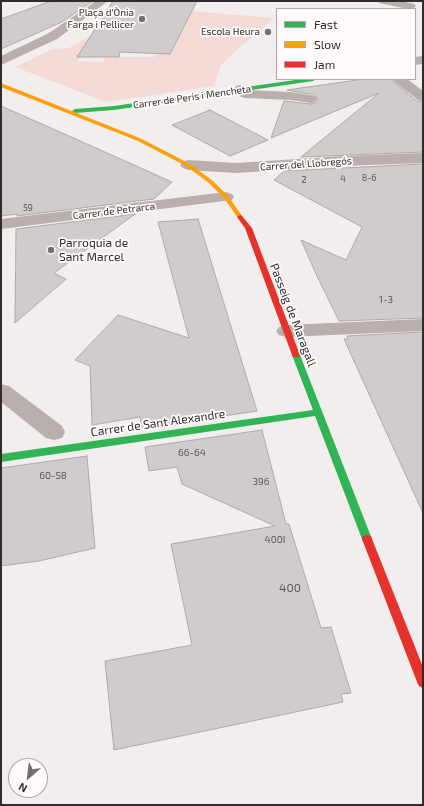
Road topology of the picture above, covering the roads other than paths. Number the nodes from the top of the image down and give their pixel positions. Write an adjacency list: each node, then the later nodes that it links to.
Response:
1 (103, 1): 4 (street)
2 (383, 1): 3 (street)
3 (410, 5)
4 (1, 61)
5 (306, 80): 8 (street, Carrer de Peris i Mencheta)
6 (399, 80): 9 (street)
7 (1, 85): 11 (street, Passeig de Maragall)
8 (240, 89): 10 (lane); 11 (street, Carrer de Peris i Mencheta)
9 (423, 97)
10 (311, 99)
11 (70, 112): 13 (street, Passeig de Maragall)
12 (423, 158): 13 (street, Carrer del Llobregós)
13 (188, 165): 14 (street, Passeig de Maragall)
14 (226, 197): 15 (street, Carrer de Petrarca); 17 (street, Passeig de Maragall)
15 (1, 224)
16 (423, 325): 17 (street)
17 (286, 331): 19 (street, Passeig de Maragall)
18 (1, 391): 20 (street)
19 (318, 412): 21 (street, Carrer de Sant Alexandre); 22 (street, Passeig de Maragall)
20 (54, 432)
21 (1, 458)
22 (423, 682)

